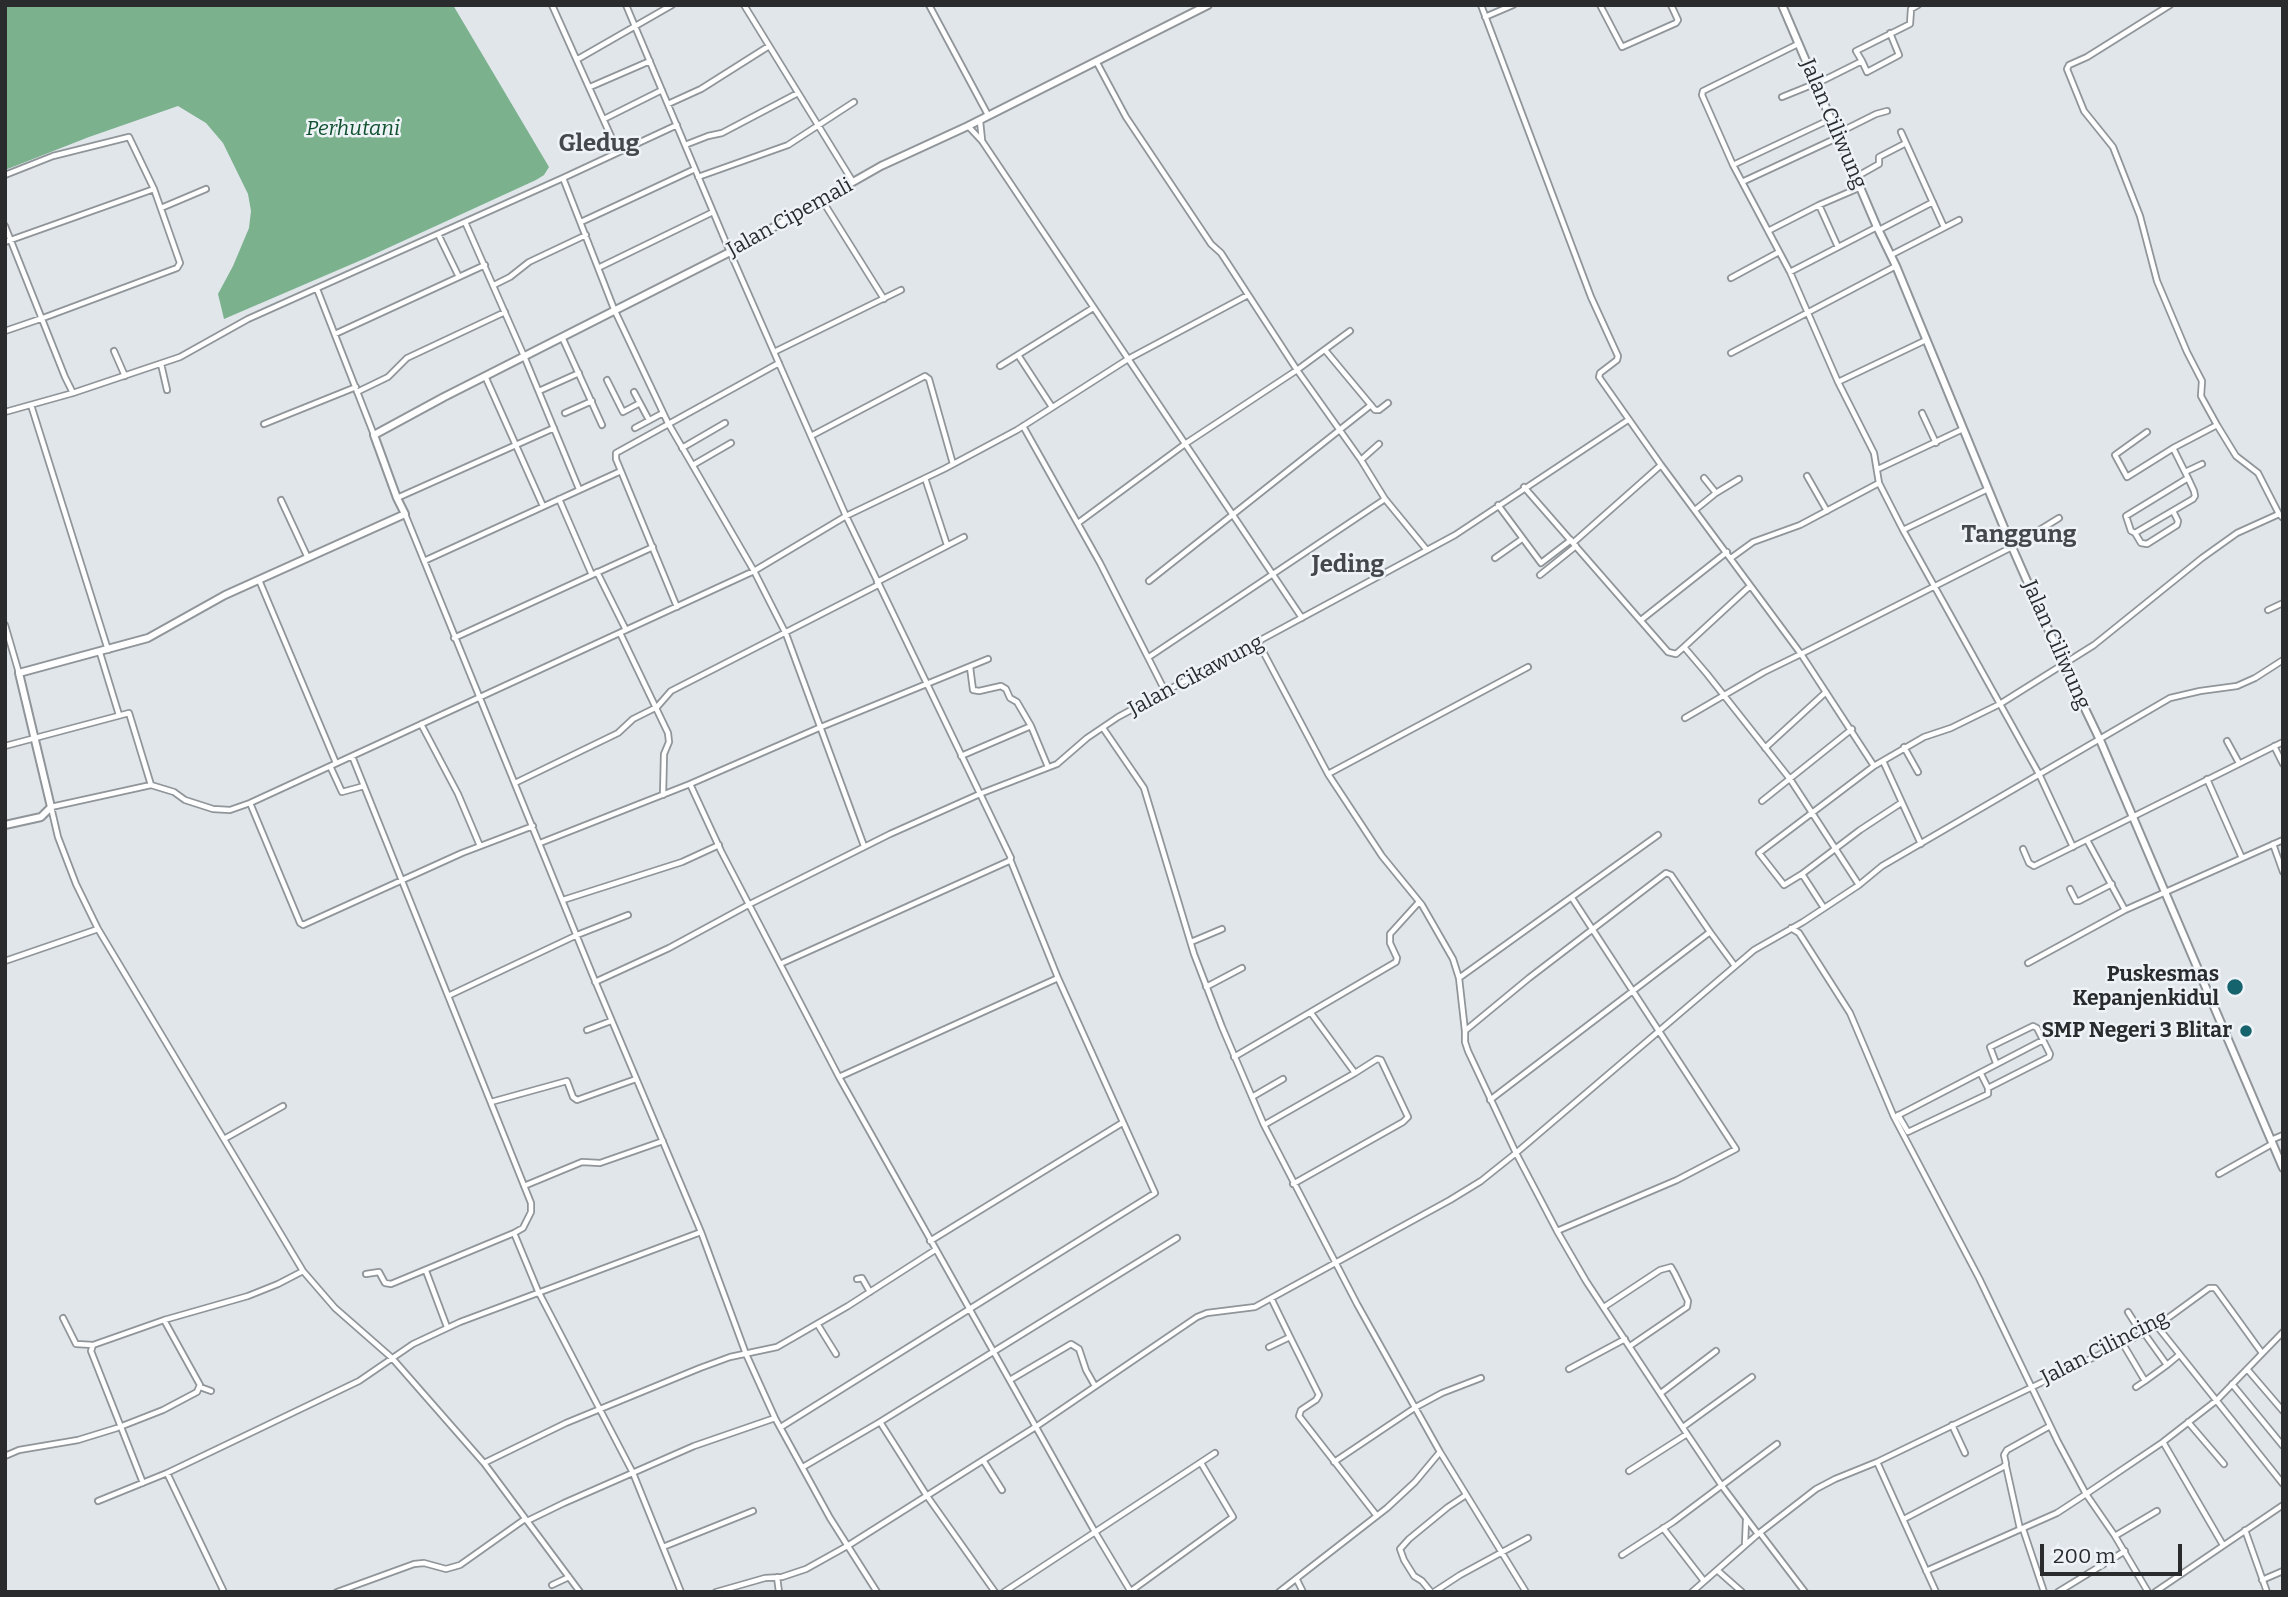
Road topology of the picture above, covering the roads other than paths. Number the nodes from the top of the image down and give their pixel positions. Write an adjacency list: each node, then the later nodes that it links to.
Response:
1 (552, 5): 19 (street)
2 (626, 5): 15 (street)
3 (672, 5): 15 (street)
4 (744, 5): 18 (street)
5 (929, 5): 31 (street)
6 (1208, 5): 21 (main road, Jalan Cipemali)
7 (1481, 5): 14 (street)
8 (1513, 5): 14 (street)
9 (1600, 5): 10 (street)
10 (1671, 5)
11 (1782, 5): 17 (main road, Jalan Ciliwung)
12 (2170, 5): 132 (street)
13 (1915, 6): 16 (street)
14 (1485, 17): 126 (street)
15 (635, 26): 19 (street); 20 (street)
16 (1890, 33): 22 (street); 22 (street)
17 (1798, 44): 23 (main road, Jalan Ciliwung); 44 (street)
18 (769, 46): 26 (street); 29 (street)
19 (578, 59): 24 (street)
20 (650, 61): 24 (street); 25 (street)
21 (1096, 61): 31 (main road, Jalan Cipemali); 83 (street)
22 (1862, 61): 23 (street)
23 (1815, 83): 27 (street); 33 (main road, Jalan Ciliwung)
24 (590, 87): 32 (street)
25 (662, 90): 29 (street); 32 (street)
26 (798, 93): 36 (street); 42 (street)
27 (1782, 97)
28 (854, 102): 36 (street)
29 (668, 104): 35 (street)
30 (1887, 111): 39 (street)
31 (988, 115): 34 (main road, Jalan Cipemali)
32 (604, 119): 43 (street)
33 (1831, 119): 39 (main road, Jalan Ciliwung); 44 (street)
34 (980, 120): 37 (main road, Jalan Cipemali); 40 (street)
35 (677, 125): 42 (street); 43 (street)
36 (818, 126): 47 (street); 51 (street)
37 (968, 126): 40 (street); 51 (main road, Jalan Cipemali)
38 (1902, 132): 41 (street)
39 (1839, 135): 48 (main road, Jalan Ciliwung); 50 (street)
40 (982, 141): 85 (street)
41 (1906, 143): 48 (street); 56 (street)
42 (685, 145): 45 (street)
43 (618, 152): 49 (street)
44 (1733, 165): 50 (street)
45 (695, 169): 47 (street); 62 (street)
46 (5, 175): 53 (street)
47 (698, 177): 59 (street)
48 (1856, 177): 52 (main road, Jalan Ciliwung)
49 (563, 178): 61 (street); 62 (street)
50 (1742, 182): 66 (street)
51 (853, 183): 55 (main road, Jalan Cipemali)
52 (1861, 187): 57 (street); 65 (main road, Jalan Ciliwung)
53 (154, 189): 58 (street); 69 (street)
54 (206, 189): 58 (street)
55 (822, 200): 71 (main road, Jalan Cipemali); 84 (street)
56 (1933, 202): 64 (street); 65 (street)
57 (1819, 205): 66 (street); 70 (street)
58 (161, 208): 89 (street)
59 (713, 212): 71 (street); 76 (street)
60 (1959, 220): 64 (street)
61 (466, 222): 67 (street); 74 (street)
62 (581, 222): 68 (street)
63 (5, 226): 69 (street)
64 (1944, 227): 73 (street)
65 (1878, 229): 70 (street); 73 (main road, Jalan Ciliwung)
66 (1768, 231): 72 (street)
67 (438, 234): 78 (street); 81 (street)
68 (586, 236): 76 (street); 80 (street)
69 (8, 241): 89 (street)
70 (1838, 247): 77 (street)
71 (730, 252): 86 (main road, Jalan Cipemali); 97 (street)
72 (1779, 252): 77 (street); 79 (street)
73 (1891, 255): 75 (main road, Jalan Ciliwung)
74 (485, 265): 78 (street); 80 (street)
75 (1896, 266): 87 (street); 94 (main road, Jalan Ciliwung)
76 (598, 268): 86 (street)
77 (1790, 272): 87 (street)
78 (459, 277): 92 (street)
79 (1731, 278)
80 (494, 285): 88 (street)
81 (317, 289): 92 (street); 103 (street)
82 (901, 290): 84 (street)
83 (1248, 295): 101 (street); 105 (street)
84 (884, 299): 97 (street)
85 (1093, 308): 99 (street); 101 (street)
86 (614, 309): 93 (main road, Jalan Cipemali); 124 (street)
87 (1807, 311): 98 (street); 110 (street)
88 (505, 312): 100 (street); 112 (street)
89 (43, 318): 90 (street); 115 (street)
90 (5, 331)
91 (1350, 331): 95 (street)
92 (335, 334): 112 (street)
93 (562, 336): 100 (main road, Jalan Cipemali); 106 (street)
94 (1926, 340): 110 (street); 136 (main road, Jalan Ciliwung)
95 (1325, 349): 105 (street); 120 (street)
96 (114, 351): 107 (street)
97 (774, 352): 102 (street)
98 (1731, 353)
99 (1018, 355): 104 (street); 121 (street)
100 (524, 356): 108 (main road, Jalan Cipemali); 113 (street)
101 (1128, 359): 121 (street); 143 (street)
102 (779, 363): 128 (street); 140 (street)
103 (161, 364): 107 (street); 111 (street)
104 (1000, 366)
105 (1297, 370): 137 (street); 143 (street)
106 (579, 373): 113 (street); 116 (street)
107 (125, 376): 115 (street)
108 (485, 376): 139 (main road, Jalan Cipemali); 145 (street)
109 (607, 380): 117 (street)
110 (1838, 382): 153 (street)
111 (167, 390)
112 (356, 390): 130 (street); 139 (street)
113 (539, 391): 134 (street)
114 (634, 392): 117 (street)
115 (74, 393): 119 (street)
116 (592, 401): 123 (street); 131 (street)
117 (640, 403): 127 (street)
118 (1388, 403): 120 (street)
119 (31, 405): 122 (street); 216 (street)
120 (1371, 405): 137 (street)
121 (1052, 407): 133 (street)
122 (5, 412)
123 (565, 413)
124 (663, 413): 127 (street); 128 (street)
125 (1922, 413): 142 (street)
126 (1628, 420): 152 (street); 162 (street, Jalan Cikawung)
127 (649, 421): 135 (street)
128 (668, 423): 146 (street); 154 (street)
129 (725, 423): 146 (street)
130 (264, 424)
131 (602, 425)
132 (2217, 425): 147 (street); 178 (street)
133 (1023, 426): 149 (street); 180 (street)
134 (554, 428): 145 (street); 163 (street)
135 (635, 428)
136 (1963, 429): 142 (street); 164 (main road, Jalan Ciliwung)
137 (1340, 431): 148 (street); 177 (street)
138 (2147, 432): 147 (street)
139 (374, 435): 166 (main road)
140 (811, 436): 149 (street); 176 (street)
141 (731, 443): 151 (street)
142 (1936, 443): 153 (street)
143 (1185, 444): 177 (street); 180 (street)
144 (1379, 444): 148 (street)
145 (515, 445): 166 (street); 171 (street)
146 (682, 447): 151 (street)
147 (2173, 448): 155 (street)
148 (1361, 460): 168 (street)
149 (953, 464): 157 (street)
150 (2202, 464): 155 (street)
151 (693, 465): 195 (street)
152 (1661, 466): 172 (street); 185 (street)
153 (1878, 470): 161 (street)
154 (621, 471): 163 (street); 187 (street)
155 (2185, 472): 159 (street)
156 (1807, 476): 173 (street)
157 (925, 478): 176 (street); 186 (street)
158 (1704, 478): 165 (street)
159 (2188, 478): 174 (street); 182 (street)
160 (1739, 479): 165 (street)
161 (1879, 483): 173 (street); 181 (street)
162 (1524, 487): 170 (street, Jalan Cikawung); 185 (street)
163 (579, 489): 167 (street)
164 (1988, 489): 181 (street); 188 (main road, Jalan Ciliwung)
165 (1716, 493): 172 (street)
166 (397, 498): 175 (main road)
167 (559, 499): 171 (street); 196 (street)
168 (1385, 499): 189 (street); 198 (street)
169 (281, 500): 191 (street)
170 (1498, 505): 184 (street); 189 (street, Jalan Cikawung)
171 (544, 506): 194 (street)
172 (1695, 510): 190 (street)
173 (1827, 511): 193 (street)
174 (2173, 511): 182 (street); 182 (street)
175 (405, 514): 191 (main road); 194 (street)
176 (846, 516): 195 (street); 201 (street)
177 (1233, 516): 198 (street); 200 (street)
178 (2281, 516): 222 (street)
179 (2059, 518): 188 (street)
180 (1078, 523): 219 (street)
181 (1903, 530): 202 (street)
182 (2135, 533)
183 (964, 537): 186 (street)
184 (1522, 539): 185 (street); 192 (street)
185 (1574, 543): 197 (street); 208 (street)
186 (947, 545): 201 (street)
187 (653, 547): 196 (street); 205 (street)
188 (2012, 547): 202 (street); 222 (main road, Jalan Ciliwung)
189 (1426, 549): 207 (street, Jalan Cikawung)
190 (1727, 552): 193 (street); 208 (street)
191 (308, 558): 199 (main road)
192 (1495, 558)
193 (1731, 558): 203 (street)
194 (424, 561): 213 (street)
195 (754, 571): 205 (street); 211 (street)
196 (595, 574): 210 (street); 213 (street)
197 (1540, 575)
198 (1273, 576): 207 (street); 219 (street)
199 (259, 580): 216 (main road); 253 (street)
200 (1150, 580)
201 (878, 584): 211 (street); 226 (street)
202 (1934, 584): 218 (street); 231 (street)
203 (1750, 586): 215 (street); 218 (street)
204 (2283, 603): 206 (street)
205 (677, 607): 210 (street)
206 (2268, 610)
207 (1302, 618): 214 (street, Jalan Cikawung)
208 (1641, 620): 215 (street)
209 (5, 625): 212 (street)
210 (623, 631): 230 (street); 232 (street)
211 (786, 634): 232 (street); 237 (street)
212 (7, 636): 225 (street)
213 (454, 638): 230 (street)
214 (1258, 642): 227 (street, Jalan Cikawung); 257 (street)
215 (1684, 647): 229 (street)
216 (108, 651): 217 (main road)
217 (100, 653): 225 (main road); 233 (street)
218 (1801, 654): 228 (street); 229 (street)
219 (1149, 657): 227 (street)
220 (988, 659): 223 (street)
221 (2283, 660): 241 (street)
222 (2064, 665): 231 (street); 241 (main road, Jalan Ciliwung)
223 (970, 667): 226 (street); 236 (street)
224 (1528, 667): 257 (street)
225 (19, 673): 240 (main road)
226 (926, 684): 237 (street); 249 (street)
227 (1166, 691): 238 (street, Jalan Cikawung)
228 (1826, 692): 239 (street); 247 (street)
229 (1724, 694): 234 (street); 247 (street)
230 (480, 697): 235 (street); 261 (street)
231 (2000, 704): 246 (street); 258 (street)
232 (657, 707): 261 (street); 266 (street)
233 (120, 715): 240 (street); 263 (street)
234 (1685, 718)
235 (421, 724): 248 (street); 282 (street)
236 (1031, 726): 249 (street); 255 (street)
237 (821, 727): 262 (street); 283 (street)
238 (1103, 728): 255 (street, Jalan Cikawung); 311 (street)
239 (1852, 729): 254 (street); 259 (street)
240 (34, 738): 244 (street); 270 (main road)
241 (2099, 740): 258 (street); 272 (main road, Jalan Ciliwung)
242 (2227, 741): 251 (street)
243 (2283, 742): 245 (street)
244 (5, 746)
245 (2274, 746): 251 (street); 252 (street)
246 (1904, 747): 250 (street); 256 (street)
247 (1765, 748): 259 (street)
248 (352, 756): 253 (street); 264 (street)
249 (961, 756): 265 (street)
250 (1883, 761): 254 (street); 269 (street)
251 (2239, 763): 260 (street)
252 (2283, 764)
253 (333, 765): 264 (street); 268 (street)
254 (1874, 766): 271 (street)
255 (1048, 768): 265 (street, Jalan Cikawung)
256 (1918, 772)
257 (1328, 774): 298 (street)
258 (2039, 774): 279 (street); 284 (street)
259 (1790, 779): 267 (street); 271 (street)
260 (2207, 779): 272 (street); 287 (street)
261 (515, 783): 274 (street)
262 (690, 784): 266 (street); 281 (street)
263 (151, 785): 268 (street); 270 (street)
264 (364, 786): 291 (street)
265 (982, 793): 283 (street, Jalan Cikawung); 288 (street)
266 (663, 795): 278 (street)
267 (1762, 801)
268 (250, 803): 291 (street)
269 (1901, 803): 279 (street); 285 (street)
270 (51, 807): 273 (main road); 305 (street)
271 (1813, 812): 285 (street); 290 (street)
272 (2132, 818): 276 (street); 295 (main road, Jalan Ciliwung)
273 (5, 825)
274 (533, 826): 278 (street); 282 (street)
275 (1658, 835): 296 (street)
276 (2087, 840): 284 (street); 292 (street)
277 (2283, 840): 280 (street)
278 (540, 843): 297 (street)
279 (1922, 844): 293 (street)
280 (2273, 844): 287 (street); 289 (street)
281 (719, 845): 297 (street); 299 (street)
282 (480, 846): 291 (street)
283 (864, 846): 299 (street, Jalan Cikawung)
284 (2073, 847): 286 (street)
285 (1836, 848): 290 (street); 293 (street)
286 (2022, 849)
287 (2242, 858): 295 (street)
288 (1010, 859): 314 (street); 317 (street)
289 (2283, 872)
290 (1802, 874): 300 (street)
291 (401, 880): 322 (street)
292 (2112, 884): 294 (street); 301 (street)
293 (1859, 885): 300 (street)
294 (2070, 889)
295 (2164, 892): 301 (street); 347 (main road, Jalan Ciliwung)
296 (1572, 898): 307 (street); 318 (street)
297 (563, 900): 310 (street)
298 (1419, 902): 318 (street); 323 (street)
299 (750, 904): 314 (street); 319 (street, Jalan Cikawung)
300 (1824, 908): 303 (street)
301 (2125, 910): 313 (street)
302 (628, 915): 310 (street)
303 (1803, 922): 304 (street); 309 (street)
304 (1790, 928): 309 (street); 315 (street)
305 (98, 929): 312 (street); 345 (street)
306 (1222, 929): 311 (street)
307 (1593, 929): 308 (street); 321 (street); 327 (street)
308 (1710, 932): 315 (street); 321 (street)
309 (1799, 933): 341 (street)
310 (577, 935): 319 (street); 322 (street)
311 (1191, 942): 320 (street)
312 (5, 961)
313 (2028, 963)
314 (780, 964): 333 (street)
315 (1735, 966): 326 (street)
316 (1242, 968): 320 (street)
317 (1058, 978): 333 (street); 342 (street)
318 (1458, 978): 327 (street)
319 (595, 982): 324 (street)
320 (1206, 987): 329 (street)
321 (1633, 992): 326 (street); 338 (street)
322 (448, 996): 339 (street)
323 (1311, 1013): 329 (street); 331 (street)
324 (611, 1021): 325 (street); 334 (street)
325 (587, 1030)
326 (1660, 1030): 348 (street); 353 (street)
327 (1465, 1031): 338 (street)
328 (2042, 1040): 330 (street); 330 (street); 336 (street)
329 (1234, 1057): 337 (street)
330 (1996, 1063): 332 (street)
331 (1355, 1073): 343 (street); 351 (street)
332 (1983, 1073): 336 (street); 341 (street)
333 (839, 1077): 357 (street)
334 (636, 1079): 339 (street); 346 (street)
335 (1283, 1079): 337 (street)
336 (1990, 1087): 341 (street)
337 (1252, 1097): 343 (street)
338 (1490, 1100): 348 (street)
339 (491, 1102): 352 (street)
340 (283, 1106): 345 (street)
341 (1896, 1116): 398 (street)
342 (1122, 1123): 357 (street); 368 (street)
343 (1264, 1125): 351 (street)
344 (2283, 1135): 347 (street)
345 (224, 1139): 360 (street)
346 (663, 1141): 352 (street); 354 (street)
347 (2272, 1142): 349 (main road, Jalan Ciliwung); 350 (street)
348 (1516, 1153): 353 (street); 359 (street)
349 (2283, 1168)
350 (2219, 1174)
351 (1293, 1184): 359 (street)
352 (524, 1186): 355 (street)
353 (1557, 1231): 367 (street)
354 (702, 1232): 364 (street); 386 (street)
355 (514, 1233): 361 (street); 364 (street)
356 (1177, 1238): 384 (street)
357 (930, 1241): 358 (street)
358 (935, 1250): 365 (street); 368 (street)
359 (1334, 1262): 366 (street); 405 (street)
360 (303, 1271): 371 (street); 389 (street)
361 (426, 1271): 362 (street); 374 (street)
362 (366, 1273)
363 (856, 1279): 365 (street)
364 (538, 1291): 374 (street); 406 (street)
365 (870, 1292): 372 (street)
366 (1271, 1298): 377 (street); 399 (street)
367 (1604, 1307): 378 (street); 381 (street)
368 (968, 1308): 384 (street); 415 (street)
369 (2129, 1312): 376 (street)
370 (63, 1318): 380 (street)
371 (164, 1320): 380 (street); 400 (street)
372 (818, 1325): 386 (street); 387 (street)
373 (2157, 1326): 376 (street, Jalan Cilincing); 385 (street, Jalan Cilincing); 388 (street)
374 (447, 1327): 389 (street)
375 (2283, 1332): 385 (street)
376 (2143, 1333): 379 (street, Jalan Cilincing); 390 (street)
377 (1290, 1338): 382 (street); 426 (street)
378 (1625, 1339): 381 (street); 391 (street)
379 (2123, 1344): 396 (street); 398 (street, Jalan Cilincing)
380 (93, 1345): 414 (street)
381 (1630, 1346): 403 (street)
382 (1269, 1347)
383 (1716, 1351): 403 (street)
384 (993, 1352): 395 (street); 409 (street)
385 (2262, 1353): 392 (street)
386 (746, 1354): 406 (street); 408 (street)
387 (836, 1354)
388 (2179, 1355): 390 (street); 404 (street)
389 (392, 1358): 428 (street); 434 (street)
390 (2167, 1365): 396 (street)
391 (1569, 1369)
392 (2247, 1369): 397 (street); 407 (street)
393 (1752, 1377): 416 (street)
394 (1481, 1378): 405 (street)
395 (1010, 1380): 399 (street); 412 (street)
396 (2145, 1381): 401 (street)
397 (2232, 1384): 404 (street); 420 (street)
398 (2032, 1385): 411 (street, Jalan Cilincing); 413 (street)
399 (1095, 1386): 412 (street)
400 (200, 1387): 402 (street); 414 (street)
401 (2136, 1387)
402 (211, 1391)
403 (1661, 1393): 416 (street)
404 (2217, 1401): 410 (street); 437 (street)
405 (1416, 1407): 421 (street); 426 (street)
406 (601, 1409): 428 (street); 435 (street)
407 (2283, 1411)
408 (775, 1418): 415 (street); 435 (street)
409 (880, 1422): 432 (street); 442 (street)
410 (2188, 1423): 418 (street); 430 (street)
411 (1952, 1425): 423 (street); 427 (street, Jalan Cilincing)
412 (1037, 1426): 425 (street); 454 (street)
413 (2050, 1426): 431 (street); 440 (street)
414 (120, 1427): 424 (street); 436 (street)
415 (781, 1427): 432 (street)
416 (1683, 1427): 417 (street)
417 (1687, 1434): 433 (street); 438 (street)
418 (2163, 1442): 440 (street); 459 (street)
419 (1777, 1444): 438 (street)
420 (2283, 1446)
421 (1440, 1452): 441 (street); 447 (street)
422 (1215, 1453): 429 (street)
423 (1965, 1453)
424 (5, 1456)
425 (983, 1460): 439 (street); 442 (street)
426 (1334, 1462): 447 (street)
427 (1877, 1462): 448 (street); 455 (street, Jalan Cilincing)
428 (484, 1463): 449 (street)
429 (1201, 1463): 454 (street); 474 (street)
430 (2224, 1464)
431 (2006, 1465): 448 (street); 452 (street)
432 (803, 1466): 458 (street)
433 (1629, 1471)
434 (167, 1473): 436 (street); 475 (street)
435 (633, 1473): 449 (street); 460 (street)
436 (143, 1483): 443 (street)
437 (2283, 1484)
438 (1722, 1486): 450 (street); 451 (street)
439 (1002, 1490)
440 (2086, 1494): 452 (street); 456 (street)
441 (1466, 1495): 462 (street); 486 (street)
442 (927, 1496): 458 (street); 482 (street)
443 (98, 1501)
444 (2283, 1505): 453 (street)
445 (753, 1511): 460 (street)
446 (2157, 1511): 456 (street)
447 (1377, 1516): 470 (street)
448 (1904, 1519): 466 (street)
449 (526, 1520): 468 (street); 476 (street)
450 (1746, 1520): 455 (street); 461 (street)
451 (1664, 1528): 464 (street); 472 (street)
452 (2022, 1529): 466 (street); 492 (street)
453 (2245, 1530): 459 (street); 471 (street)
454 (1095, 1532): 474 (street); 483 (street)
455 (1759, 1534): 461 (street, Jalan Cilincing); 490 (street)
456 (2115, 1536): 463 (street)
457 (1528, 1538): 462 (street)
458 (849, 1545): 469 (street); 481 (street)
459 (2223, 1545): 495 (street)
460 (663, 1546): 478 (street)
461 (1745, 1546): 465 (street, Jalan Cilincing)
462 (1503, 1551): 486 (street); 487 (street)
463 (2124, 1551): 493 (street); 494 (street)
464 (1622, 1555)
465 (1717, 1570): 472 (street, Jalan Cilincing); 489 (street)
466 (1926, 1571): 491 (street)
467 (2283, 1571): 471 (street)
468 (569, 1577): 473 (street); 477 (street)
469 (780, 1577): 479 (street); 480 (street)
470 (1297, 1580): 484 (street); 485 (street)
471 (2262, 1580): 496 (street)
472 (1704, 1581): 488 (street, Jalan Cilincing)
473 (552, 1585)
474 (1129, 1591)
475 (224, 1592)
476 (337, 1592)
477 (580, 1592)
478 (681, 1592)
479 (716, 1592)
480 (779, 1592)
481 (877, 1592)
482 (995, 1592)
483 (1004, 1592)
484 (1279, 1592)
485 (1303, 1592)
486 (1432, 1592)
487 (1526, 1592)
488 (1692, 1592)
489 (1742, 1592)
490 (1805, 1592)
491 (1936, 1592)
492 (2044, 1592)
493 (2058, 1592)
494 (2148, 1592)
495 (2155, 1592)
496 (2267, 1592)

